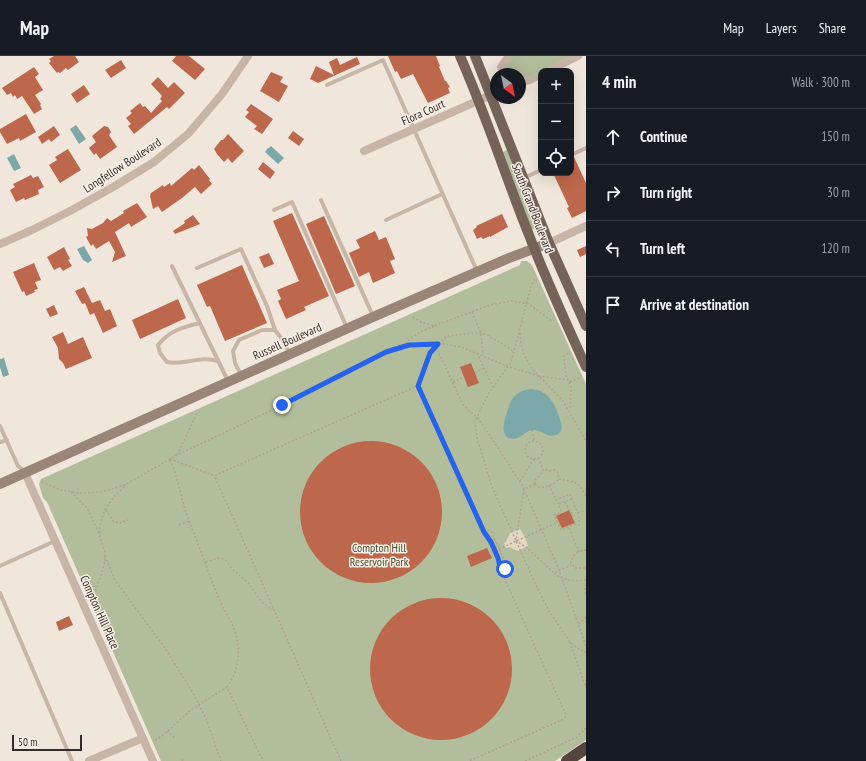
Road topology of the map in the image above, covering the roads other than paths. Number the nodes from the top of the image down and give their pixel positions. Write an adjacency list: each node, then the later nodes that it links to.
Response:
1 (248, 56): 27 (street, Longfellow Boulevard)
2 (460, 56): 13 (main road, South Grand Boulevard)
3 (475, 56): 11 (main road, South Grand Boulevard)
4 (509, 56): 6 (street)
5 (578, 56): 7 (street)
6 (501, 68)
7 (554, 68)
8 (538, 76): 9 (street)
9 (526, 81)
10 (326, 86): 15 (lane)
11 (490, 93)
12 (490, 95): 13 (street, Flora Court)
13 (479, 100): 15 (street, Flora Court); 28 (main road, South Grand Boulevard)
14 (495, 104): 20 (main road, South Grand Boulevard)
15 (414, 130): 17 (street, Flora Court); 21 (lane)
16 (586, 148): 18 (lane)
17 (364, 151)
18 (574, 154)
19 (538, 172): 20 (lane)
20 (524, 179): 26 (main road, South Grand Boulevard)
21 (442, 194): 24 (lane); 31 (lane)
22 (321, 200): 32 (lane)
23 (274, 210): 35 (lane)
24 (386, 220)
25 (586, 226): 26 (street, Russell Boulevard)
26 (549, 243): 28 (main road, Russell Boulevard); 34 (main road, South Grand Boulevard)
27 (0, 244)
28 (534, 249): 31 (main road, Russell Boulevard); 39 (main road, South Grand Boulevard)
29 (172, 266): 33 (lane)
30 (197, 268): 36 (lane)
31 (477, 272): 32 (main road, Russell Boulevard)
32 (373, 317): 35 (main road, Russell Boulevard)
33 (200, 322): 38 (lane); 38 (lane)
34 (586, 326)
35 (347, 328): 37 (main road, Russell Boulevard)
36 (274, 330): 37 (lane); 40 (lane)
37 (290, 354): 40 (main road, Russell Boulevard)
38 (218, 361): 41 (lane)
39 (586, 367)
40 (242, 375): 41 (main road, Russell Boulevard)
41 (228, 382): 45 (main road, Russell Boulevard)
42 (0, 426): 43 (lane)
43 (6, 440): 44 (lane); 45 (lane)
44 (0, 442)
45 (25, 473): 46 (main road, Russell Boulevard); 47 (street, Compton Hill Place)
46 (0, 484)
47 (56, 541): 48 (lane); 50 (street, Compton Hill Place)
48 (0, 566)
49 (0, 593): 52 (lane)
50 (143, 738): 53 (street); 54 (street, Compton Hill Place)
51 (586, 748): 55 (highway)
52 (72, 761)
53 (90, 761)
54 (153, 761)
55 (567, 761)

